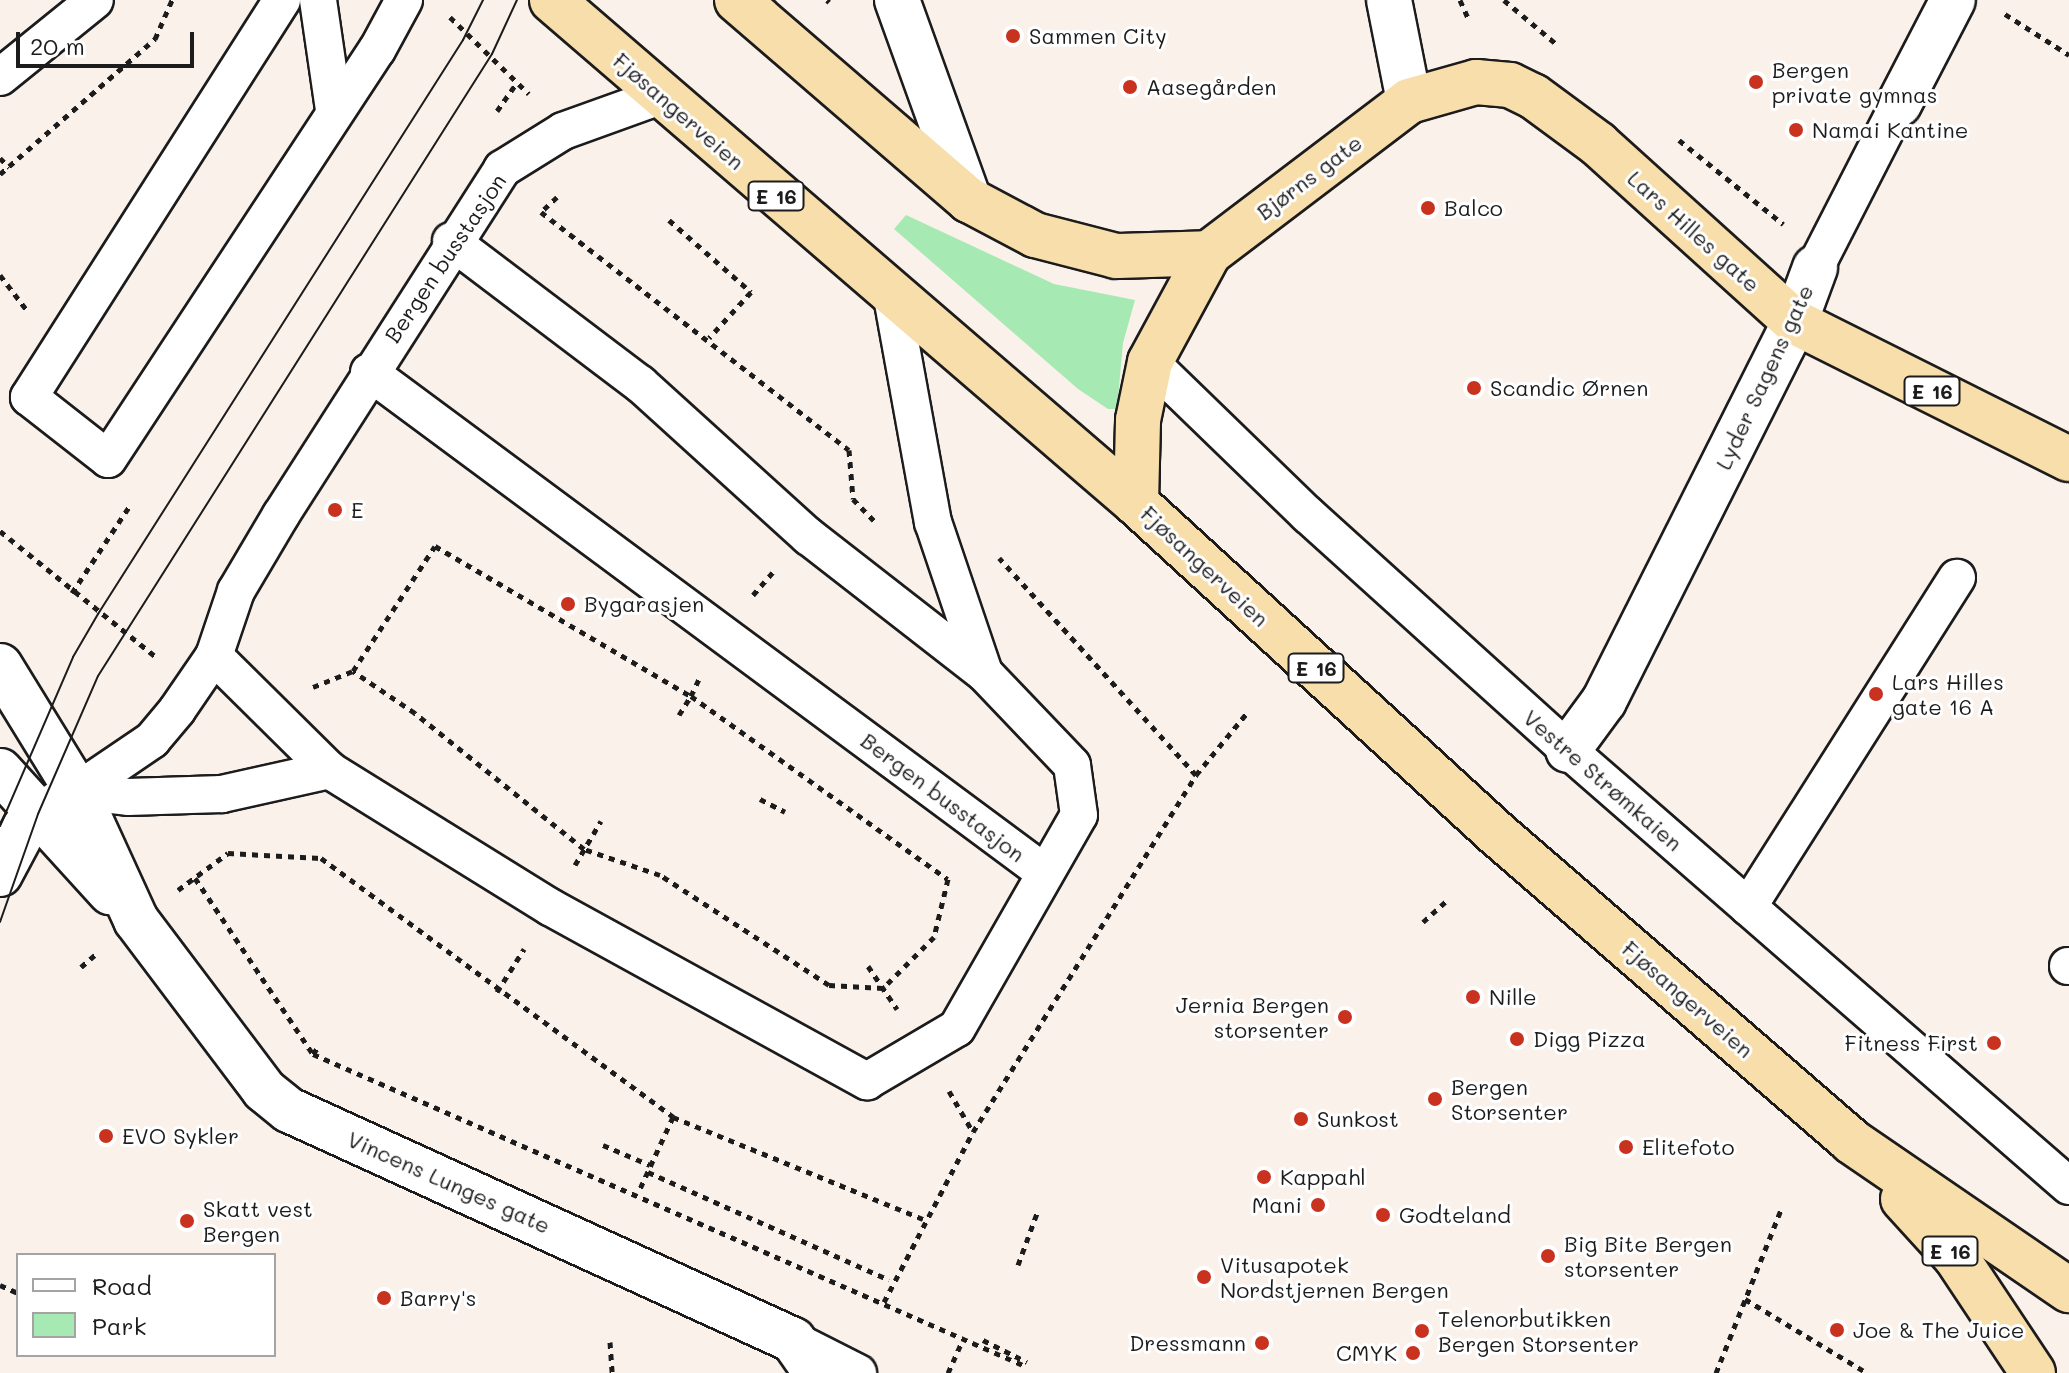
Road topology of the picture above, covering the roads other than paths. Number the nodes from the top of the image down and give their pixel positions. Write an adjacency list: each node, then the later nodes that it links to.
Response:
1 (282, 0): 14 (lane)
2 (318, 0): 14 (lane)
3 (404, 0): 14 (lane)
4 (552, 0): 11 (highway, Fjøsangerveien / E 16)
5 (737, 0): 15 (highway)
6 (897, 0): 15 (street)
7 (1389, 0): 12 (street)
8 (1973, 3): 13 (street, Lyder Sagens gate)
9 (71, 7): 10 (lane)
10 (6, 61)
11 (660, 96): 16 (lane, Bergen busstasjon); 19 (highway, Fjøsangerveien / E 16)
12 (1409, 101): 17 (highway, Bjørns gate / E 16); 20 (highway, Lars Hilles gate / E 16)
13 (1899, 104): 18 (lane, Lyder Sagens gate)
14 (334, 110)
15 (969, 200): 17 (highway)
16 (451, 241): 22 (lane, Bergen busstasjon); 28 (lane)
17 (1209, 253): 21 (highway, E 16)
18 (1815, 268): 20 (street, Lyder Sagens gate)
19 (892, 297): 24 (highway, Fjøsangerveien / E 16); 28 (lane)
20 (1795, 322): 23 (highway, Lars Hilles gate / E 16); 29 (street, Lyder Sagens gate)
21 (1150, 362): 24 (highway, E 16); 29 (lane, Vestre Strømkaien)
22 (369, 372): 26 (lane, Bergen busstasjon); 34 (lane, Bergen busstasjon)
23 (2069, 459)
24 (1136, 503): 38 (highway, Fjøsangerveien / E 16)
25 (1957, 578): 36 (lane)
26 (214, 656): 30 (lane, Bergen busstasjon); 32 (lane, Bergen busstasjon)
27 (0, 666): 32 (street, Vincens Lunges gate)
28 (984, 673): 34 (lane)
29 (1568, 750): 36 (lane, Vestre Strømkaien)
30 (329, 770): 32 (lane); 34 (lane, Bergen busstasjon)
31 (0, 771): 33 (street, Vincens Lunges gate)
32 (77, 791): 33 (street); 37 (street, Vincens Lunges gate)
33 (38, 814): 35 (street); 37 (street, Vincens Lunges gate)
34 (1045, 873)
35 (0, 874)
36 (1748, 907): 39 (lane, Vestre Strømkaien)
37 (136, 920): 41 (street, Vincens Lunges gate)
38 (1851, 1141): 40 (highway, Fjøsangerveien / E 16); 43 (highway, Fjøsangerveien / E 16)
39 (2069, 1186)
40 (2069, 1290)
41 (805, 1356): 42 (lane)
42 (858, 1373)
43 (2033, 1373)

